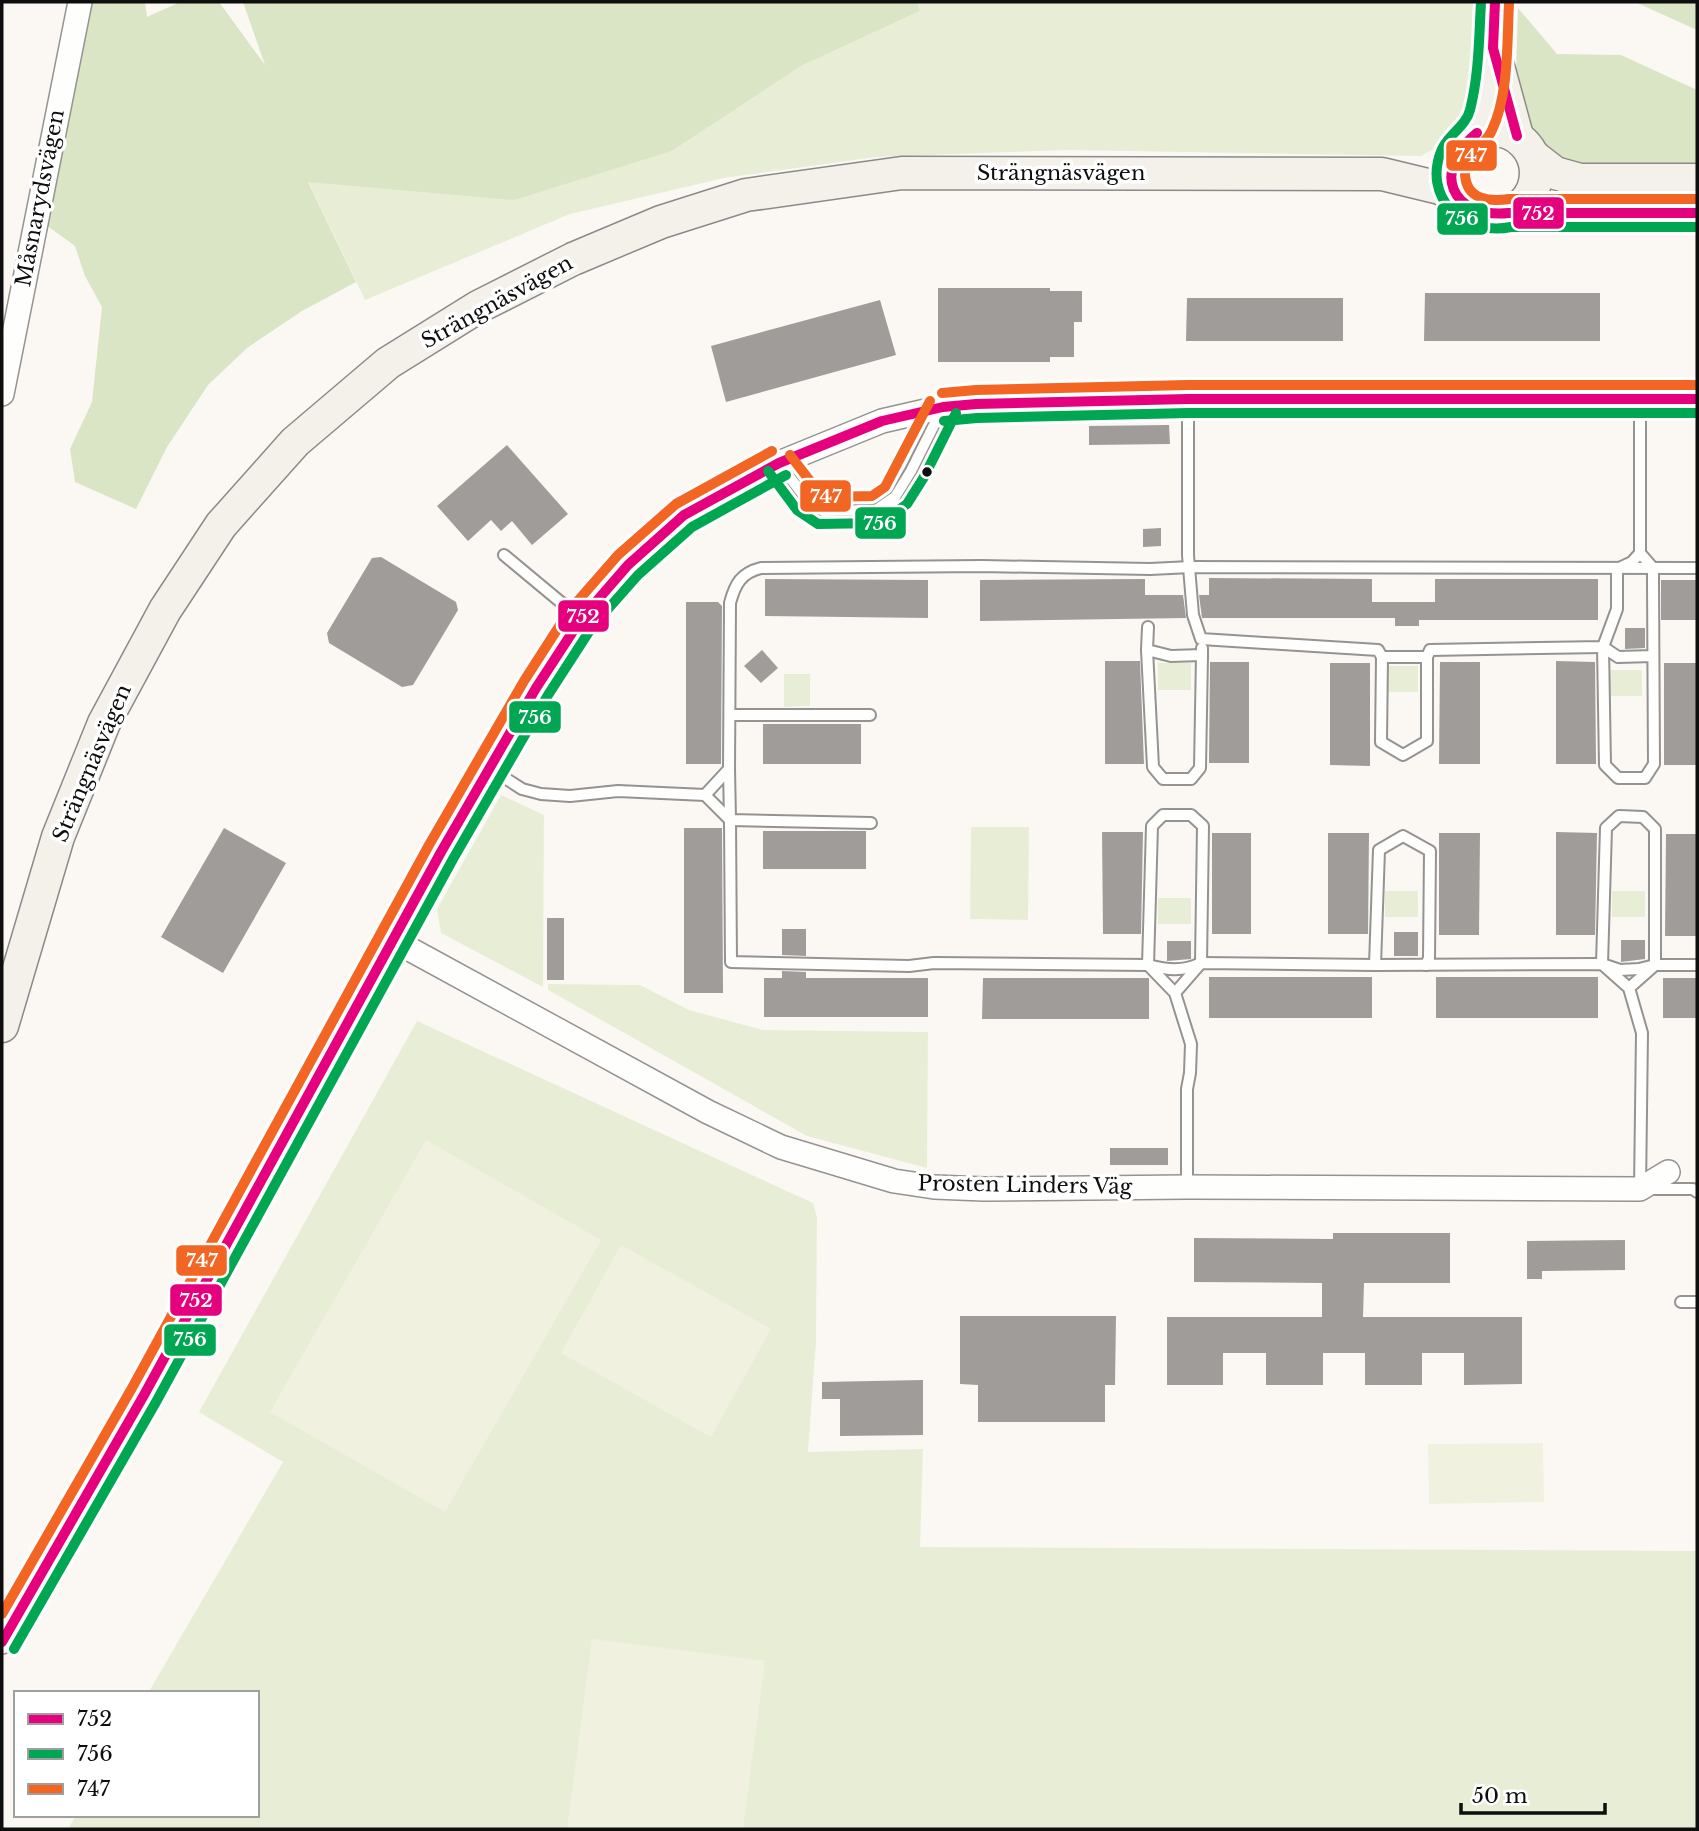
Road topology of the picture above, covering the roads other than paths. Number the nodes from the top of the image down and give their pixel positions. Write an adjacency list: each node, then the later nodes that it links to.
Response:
1 (80, 2): 11 (street, Måsnarydsvägen)
2 (1495, 2): 3 (main road)
3 (1493, 48): 4 (main road); 5 (main road)
4 (1467, 142): 5 (main road); 6 (main road, Strängnäsvägen); 8 (main road)
5 (1525, 146): 7 (main road); 9 (main road)
6 (1382, 174): 8 (main road, Strängnäsvägen); 49 (main road, Strängnäsvägen)
7 (1697, 180)
8 (1458, 197): 9 (main road)
9 (1509, 213): 10 (main road)
10 (1697, 213)
11 (2, 394)
12 (1188, 399): 13 (street); 15 (street); 19 (lane)
13 (1640, 399): 14 (street); 17 (lane)
14 (1697, 399)
15 (943, 407): 16 (street); 16 (lane)
16 (779, 463): 23 (street)
17 (1640, 552): 20 (lane); 22 (lane)
18 (504, 555): 23 (lane)
19 (1191, 567): 22 (lane); 25 (lane); 32 (lane)
20 (1653, 568): 21 (lane); 22 (lane); 29 (lane)
21 (1697, 568)
22 (1617, 569): 26 (lane)
23 (582, 619): 34 (street)
24 (1147, 627): 27 (lane)
25 (1201, 639): 28 (lane); 30 (lane)
26 (1603, 647): 29 (lane); 29 (lane); 31 (lane)
27 (1147, 650): 28 (lane); 28 (lane)
28 (1202, 655)
29 (1653, 656)
30 (1382, 657): 31 (lane); 31 (lane)
31 (1427, 657)
32 (731, 715): 33 (lane); 35 (lane)
33 (870, 715)
34 (491, 769): 36 (lane); 39 (street)
35 (729, 769): 36 (lane); 37 (lane)
36 (705, 795): 37 (lane)
37 (730, 820): 38 (lane); 42 (lane)
38 (871, 823)
39 (393, 940): 51 (street, Prosten Linders Väg); 56 (street)
40 (1201, 963): 42 (lane); 42 (lane); 43 (lane); 48 (lane)
41 (1602, 964): 44 (lane); 45 (lane); 45 (lane); 47 (lane)
42 (1147, 965): 48 (lane)
43 (1375, 965): 44 (lane); 44 (lane)
44 (1426, 965)
45 (1655, 965): 46 (lane); 47 (lane)
46 (1697, 965)
47 (1629, 988): 52 (lane)
48 (1175, 993): 51 (lane)
49 (2, 1026)
50 (1668, 1172): 52 (street)
51 (1187, 1187): 52 (street, Prosten Linders Väg)
52 (1640, 1189): 53 (lane)
53 (1697, 1192)
54 (1681, 1303): 55 (lane)
55 (1697, 1303)
56 (2, 1642)

